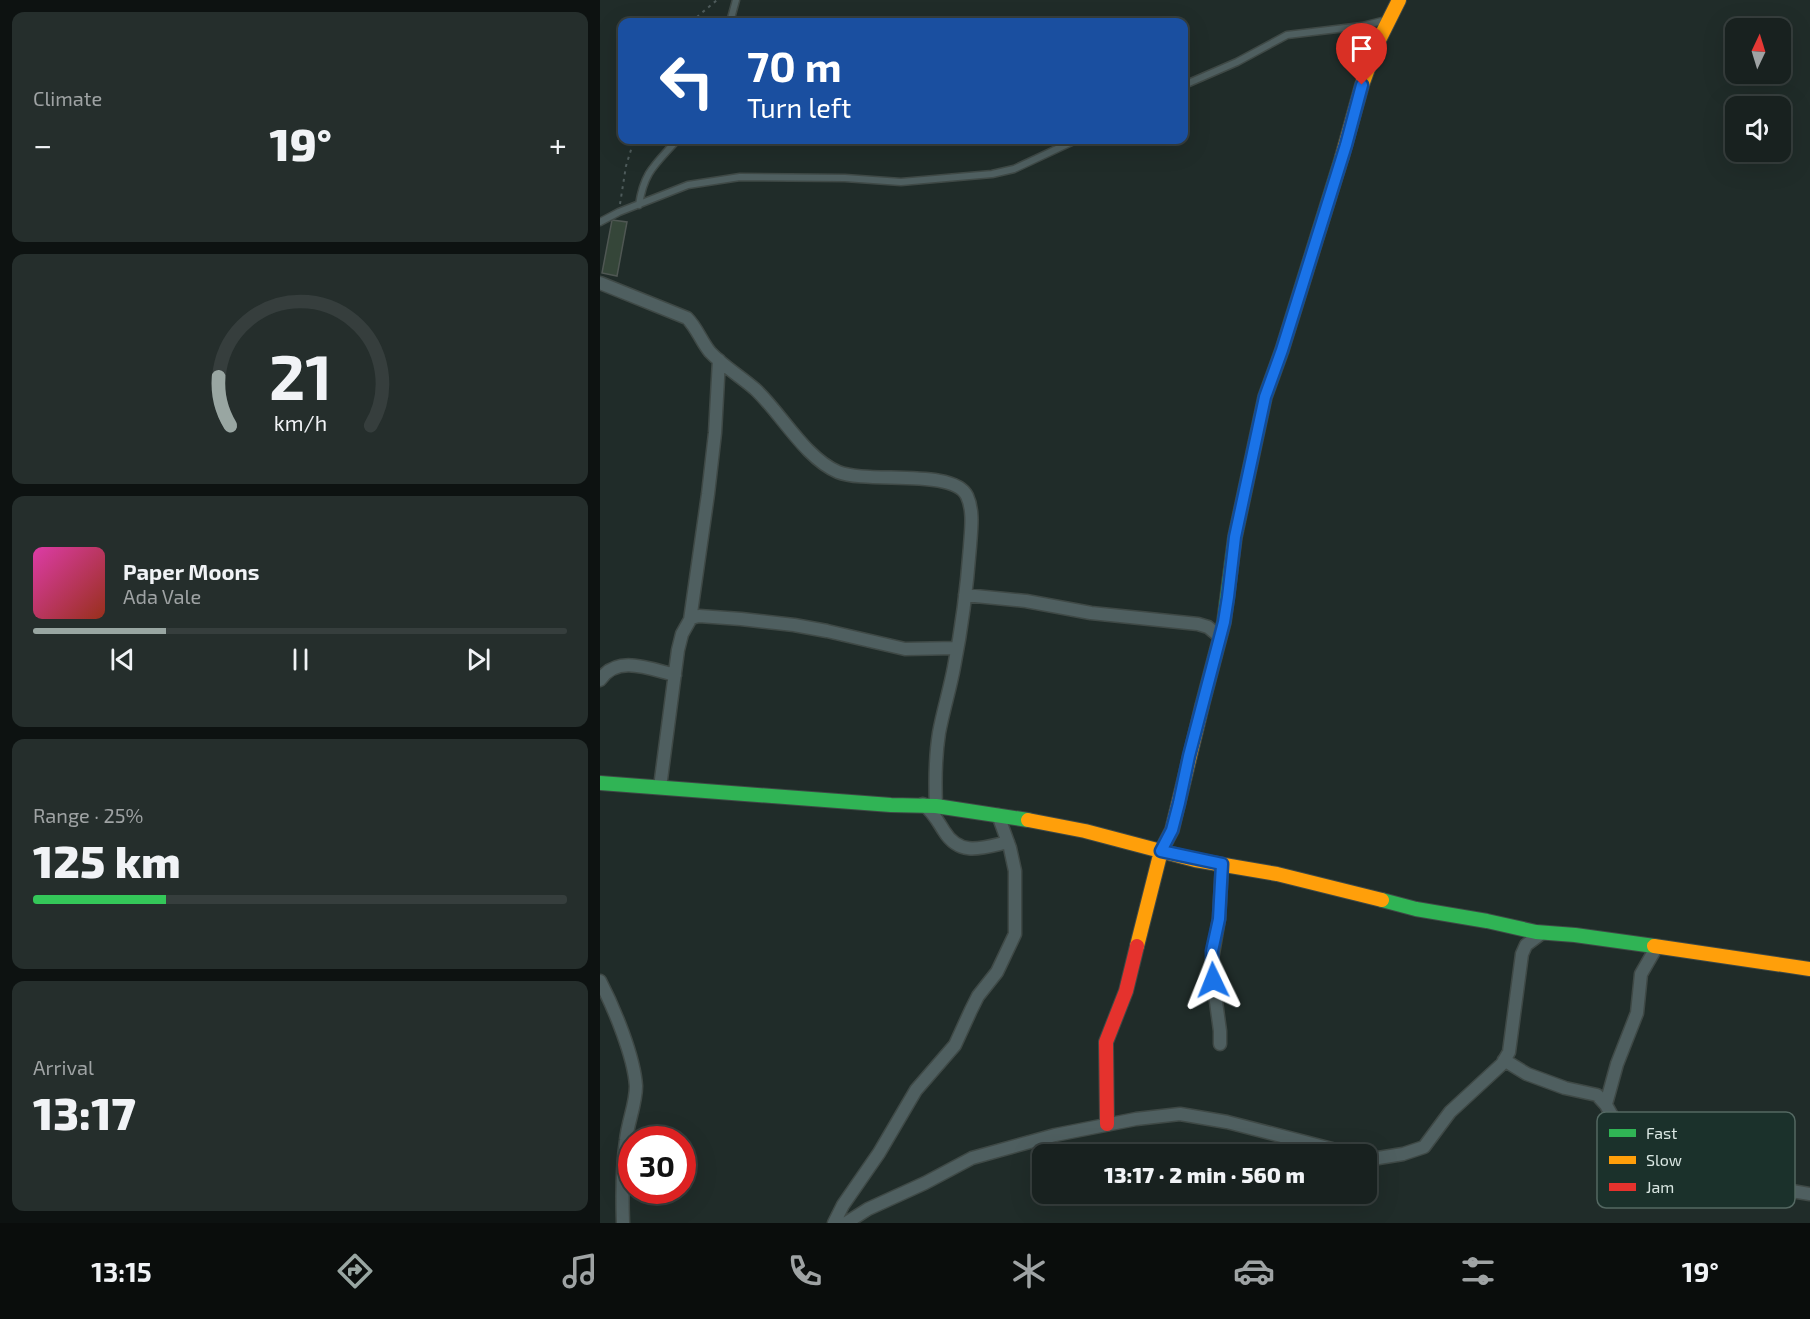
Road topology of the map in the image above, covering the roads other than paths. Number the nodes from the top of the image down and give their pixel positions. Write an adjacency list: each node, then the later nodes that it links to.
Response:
1 (736, 0): 3 (lane)
2 (1399, 0): 4 (street)
3 (731, 18)
4 (1390, 19): 5 (lane); 14 (street)
5 (1188, 83)
6 (673, 144): 8 (lane)
7 (1067, 144): 8 (lane)
8 (639, 205): 9 (lane)
9 (600, 222)
10 (600, 283): 11 (street)
11 (719, 360): 12 (street); 13 (street)
12 (965, 595): 14 (street); 15 (street)
13 (690, 620): 15 (street); 16 (street)
14 (1220, 637): 23 (street)
15 (957, 648): 20 (street)
16 (675, 675): 17 (street); 19 (street)
17 (600, 680)
18 (600, 783): 19 (street)
19 (660, 787): 20 (street)
20 (929, 805): 21 (street); 22 (street)
21 (998, 815): 22 (street); 23 (street)
22 (1008, 843): 39 (street)
23 (1161, 851): 24 (street); 33 (street)
24 (1222, 864): 25 (street); 29 (street)
25 (1542, 933): 26 (street); 30 (street)
26 (1656, 948): 27 (street); 31 (street)
27 (1810, 969)
28 (600, 981): 38 (street)
29 (1220, 1044)
30 (1504, 1060): 31 (street); 35 (street)
31 (1606, 1104): 32 (street)
32 (1610, 1112)
33 (1107, 1124): 34 (street); 40 (street)
34 (1313, 1144)
35 (1377, 1158)
36 (1795, 1192): 37 (street)
37 (1810, 1194)
38 (623, 1223)
39 (834, 1223)
40 (846, 1223)

